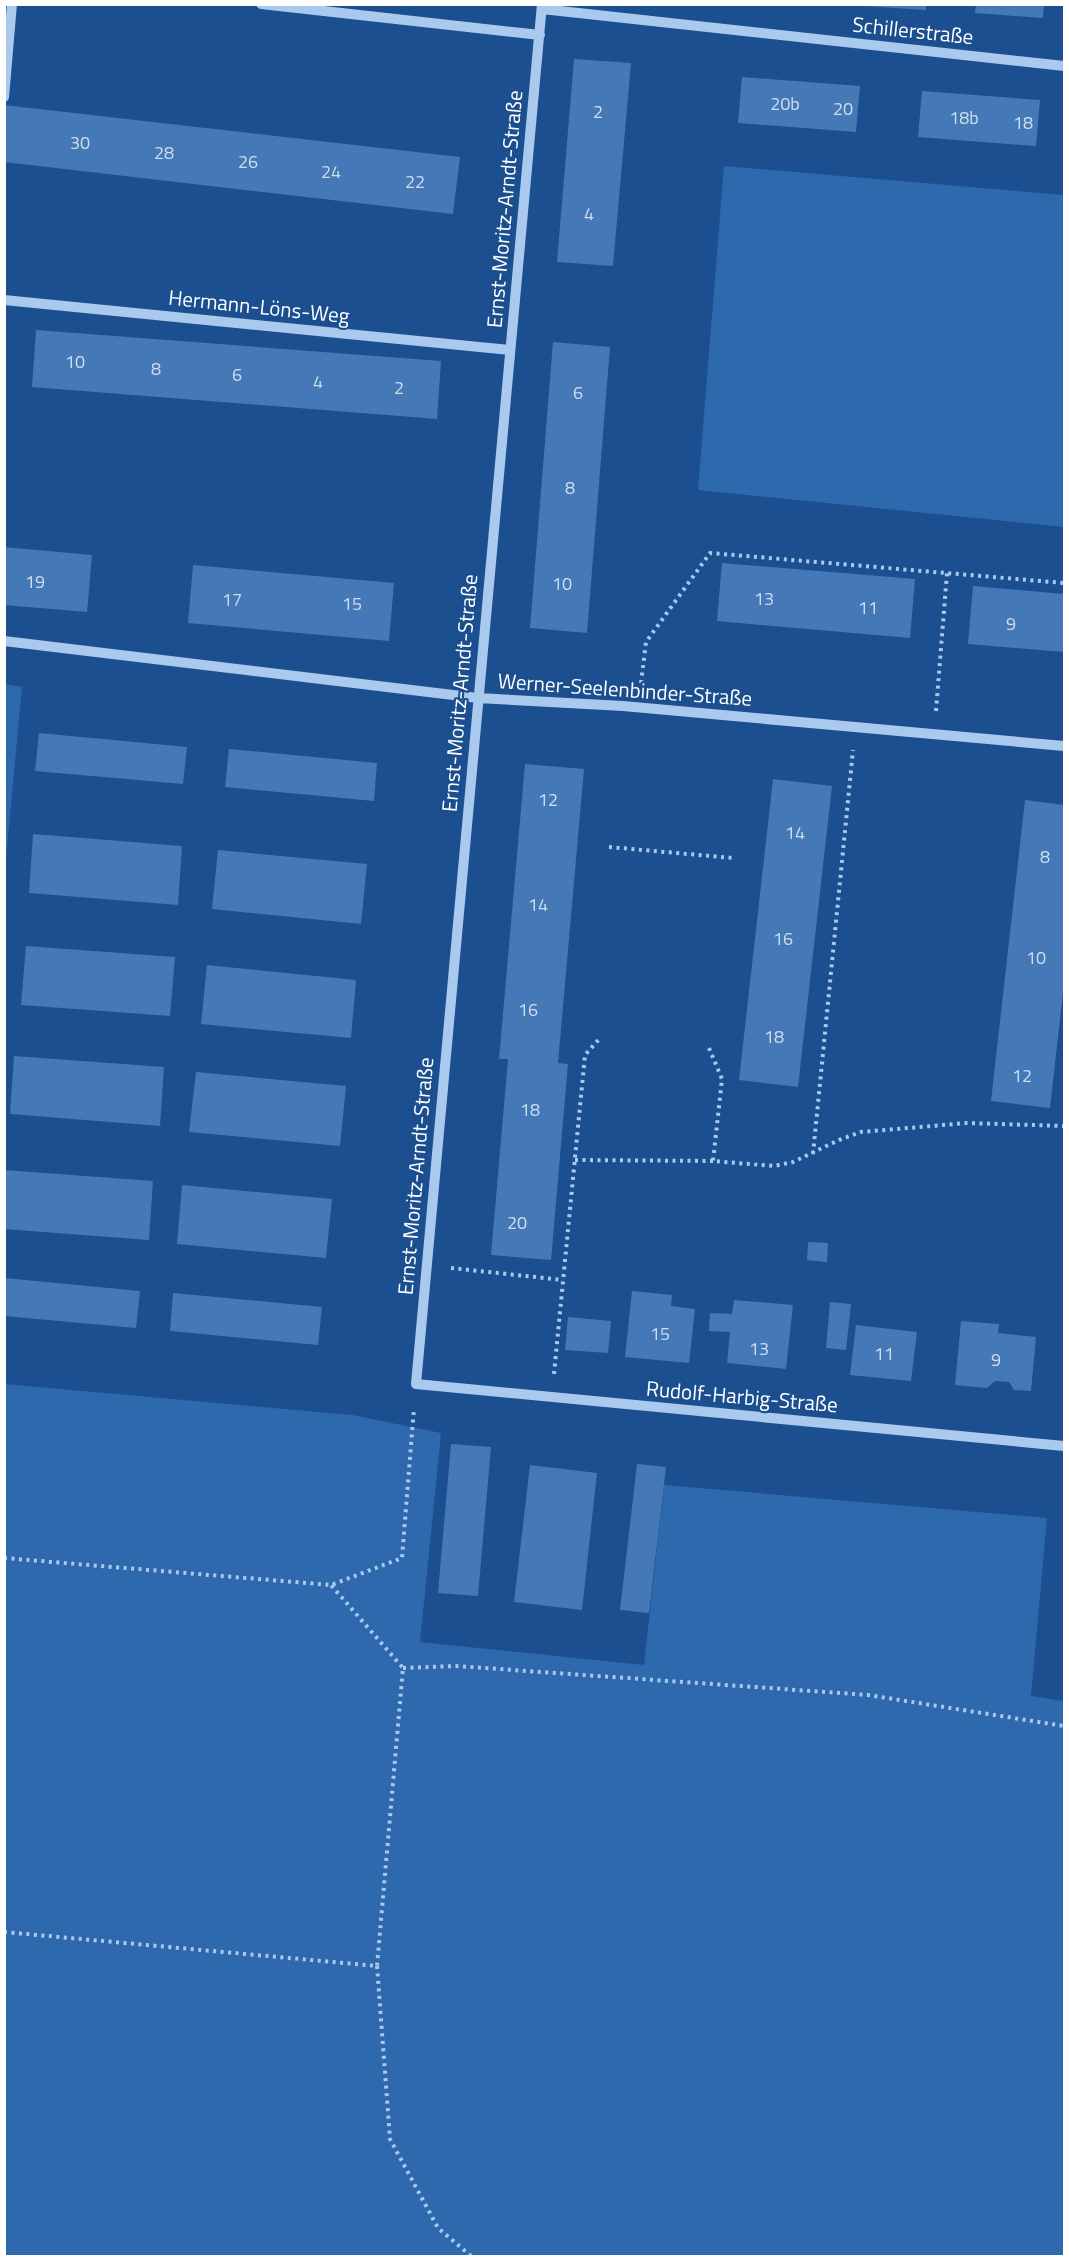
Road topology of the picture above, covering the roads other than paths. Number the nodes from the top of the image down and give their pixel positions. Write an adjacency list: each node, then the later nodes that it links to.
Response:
1 (12, 4): 6 (street)
2 (261, 4): 4 (street)
3 (542, 7): 4 (street, Ernst-Moritz-Arndt-Straße); 5 (street, Schillerstraße)
4 (540, 35): 8 (street, Ernst-Moritz-Arndt-Straße)
5 (1065, 66)
6 (4, 97)
7 (4, 300): 8 (street, Hermann-Löns-Weg)
8 (510, 350): 10 (street, Ernst-Moritz-Arndt-Straße)
9 (4, 641): 10 (street, Werner-Seelenbinder-Straße)
10 (478, 698): 11 (street, Werner-Seelenbinder-Straße); 12 (street, Ernst-Moritz-Arndt-Straße)
11 (1065, 746)
12 (416, 1384): 13 (street, Rudolf-Harbig-Straße)
13 (1065, 1446)

